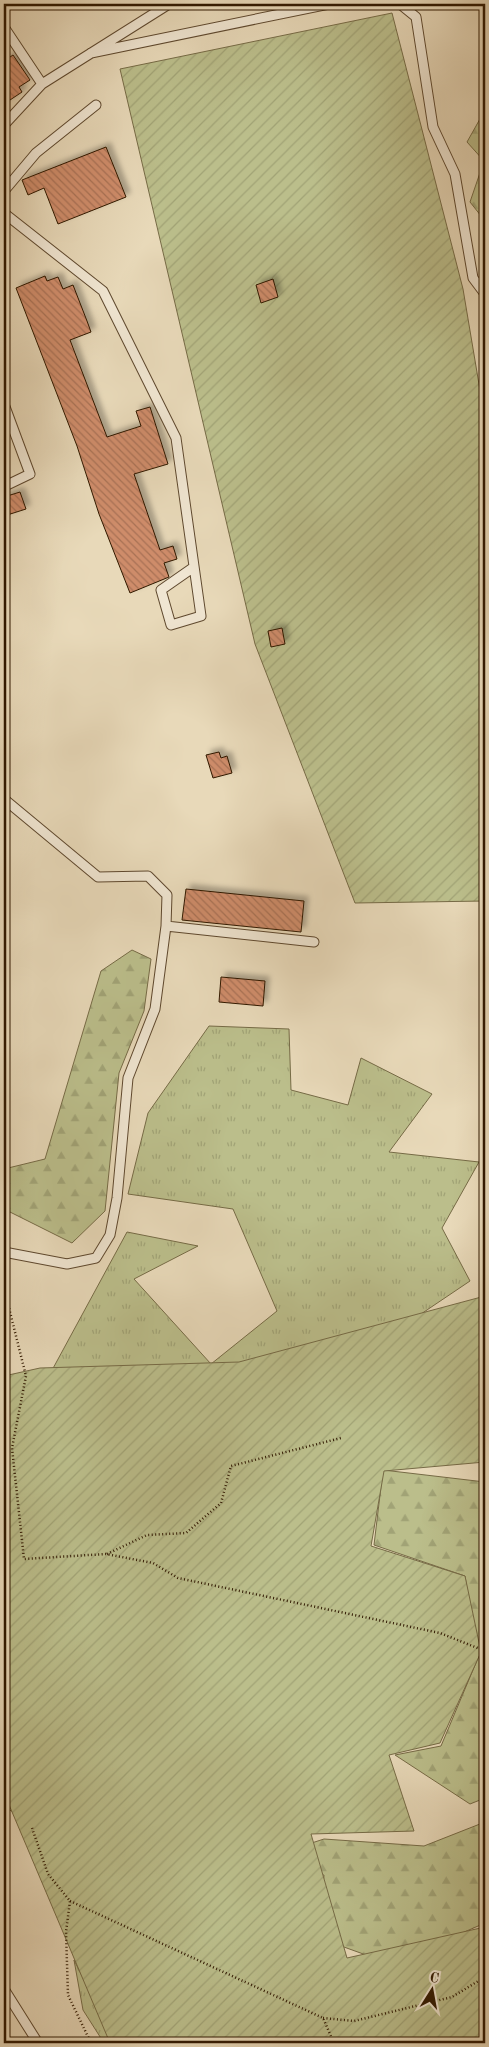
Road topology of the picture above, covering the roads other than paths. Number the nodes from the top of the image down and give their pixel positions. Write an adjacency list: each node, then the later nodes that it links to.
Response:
1 (169, 4): 5 (lane)
2 (329, 4): 5 (lane)
3 (400, 4): 11 (lane)
4 (4, 27): 6 (lane)
5 (91, 53): 6 (lane)
6 (42, 84): 8 (lane)
7 (96, 105): 9 (lane)
8 (4, 125)
9 (4, 191)
10 (4, 213): 14 (lane)
11 (485, 294)
12 (4, 404): 13 (lane)
13 (5, 486)
14 (194, 567): 14 (lane)
15 (4, 799): 16 (lane)
16 (166, 926): 17 (lane); 18 (lane)
17 (314, 942)
18 (4, 1252)
19 (4, 1989): 20 (lane)
20 (38, 2043)

